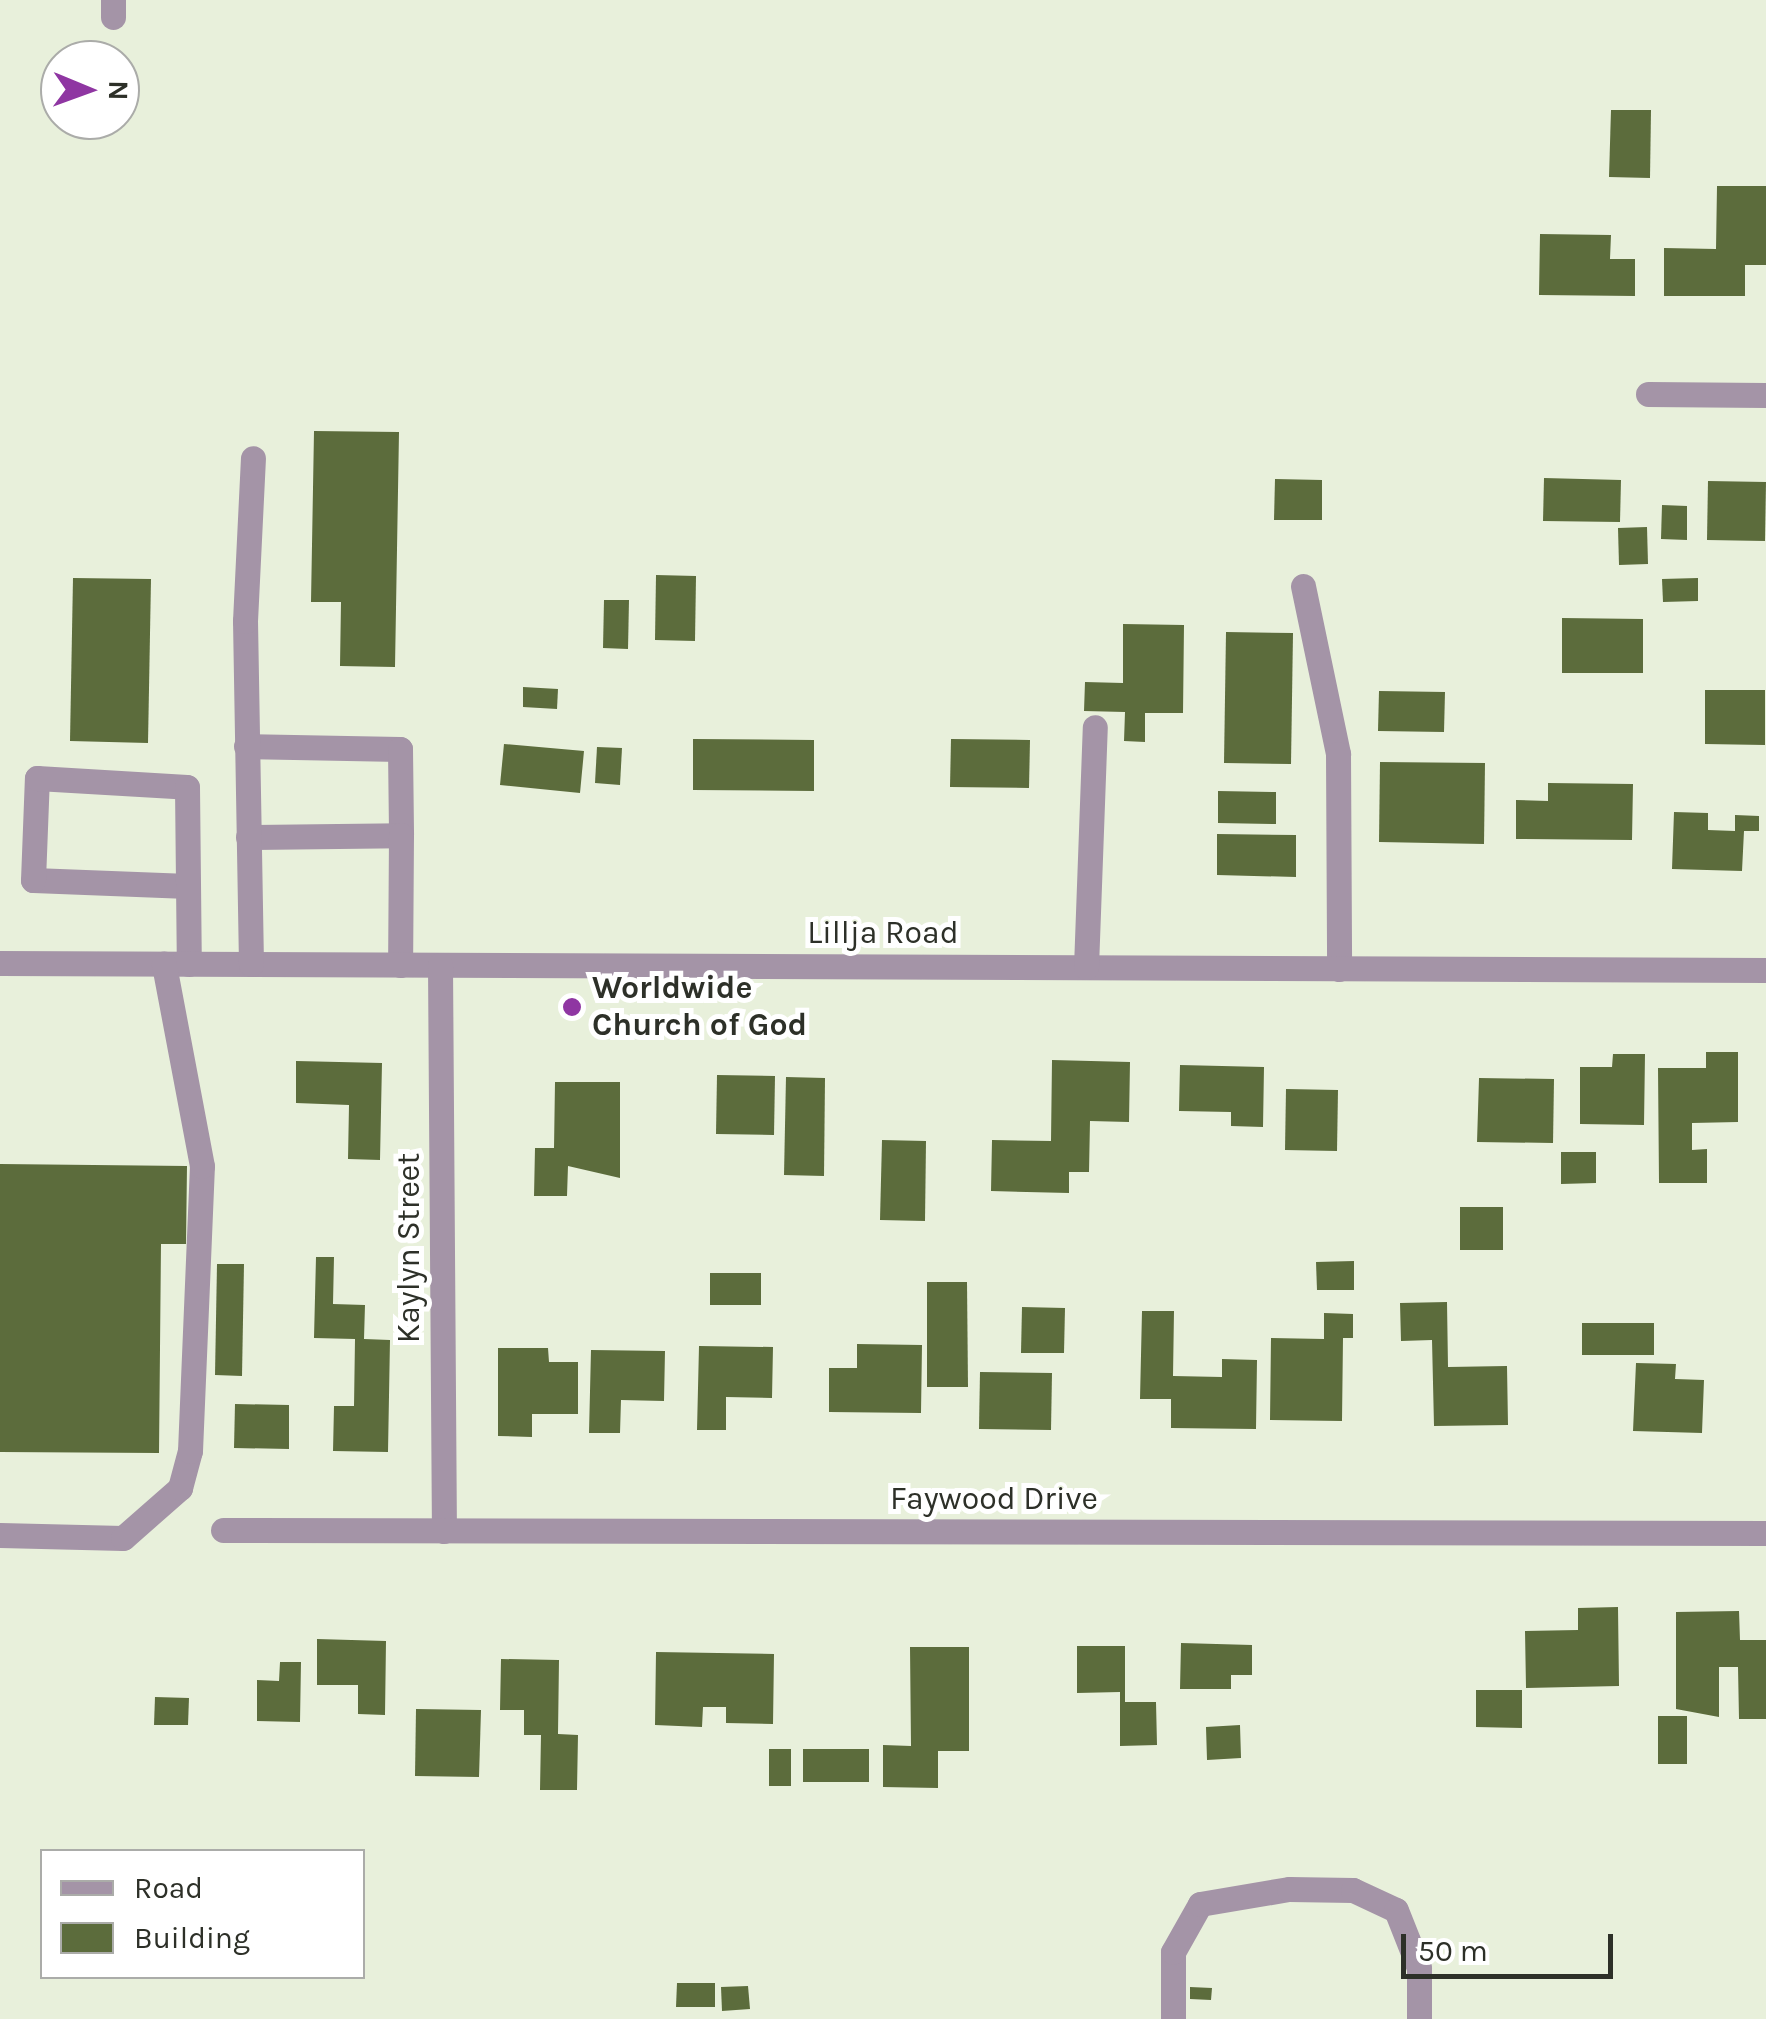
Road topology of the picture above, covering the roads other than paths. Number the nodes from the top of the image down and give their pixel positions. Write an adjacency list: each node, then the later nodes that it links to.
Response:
1 (1648, 394): 2 (street)
2 (1766, 395)
3 (253, 458): 6 (street)
4 (1303, 586): 16 (street)
5 (1095, 728): 15 (street)
6 (246, 746): 7 (street); 8 (street)
7 (401, 836): 8 (street); 13 (street)
8 (248, 837): 12 (street)
9 (188, 886): 9 (street); 11 (street)
10 (0, 963): 11 (street, Lillja Road)
11 (176, 964): 12 (street, Lillja Road); 21 (street)
12 (251, 964): 13 (street, Lillja Road)
13 (400, 964): 14 (street, Lillja Road)
14 (440, 965): 15 (street, Lillja Road); 19 (street, Kaylyn Street)
15 (1086, 967): 16 (street, Lillja Road)
16 (1339, 969): 17 (street, Lillja Road)
17 (1766, 970)
18 (222, 1530): 19 (street, Faywood Drive)
19 (444, 1530): 20 (street, Faywood Drive)
20 (1766, 1533)
21 (0, 1534)
22 (1174, 2019): 23 (street)
23 (1418, 2019)

